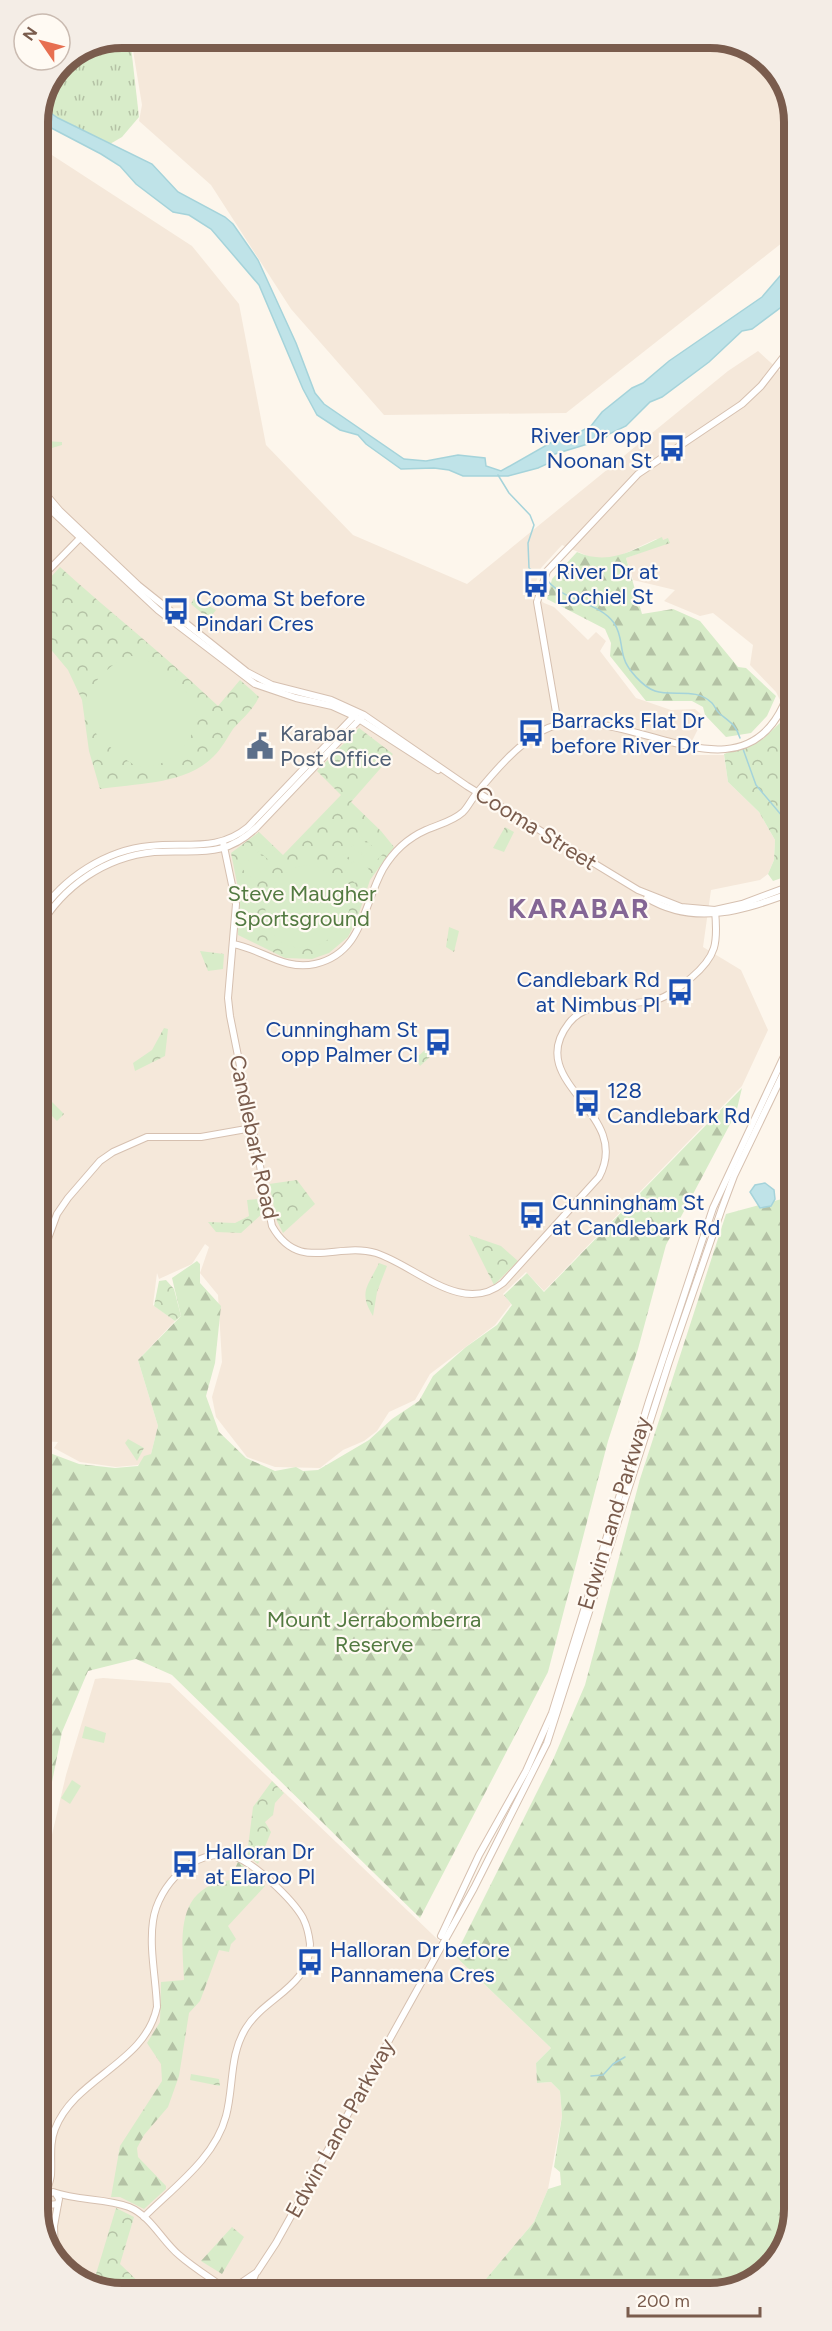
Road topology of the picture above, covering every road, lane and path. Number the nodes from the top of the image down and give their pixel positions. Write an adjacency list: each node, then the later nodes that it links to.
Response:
1 (784, 356): 7 (street)
2 (48, 500): 3 (street, Cooma Street)
3 (82, 536): 4 (street); 6 (street, Cooma Street)
4 (48, 571)
5 (784, 700): 7 (street)
6 (358, 716): 8 (street, Cooma Street); 9 (street)
7 (558, 724): 8 (street)
8 (478, 792): 12 (street, Cooma Street); 14 (street)
9 (224, 846): 11 (street); 13 (street); 14 (street, Candlebark Road)
10 (784, 891): 12 (street, Cooma Street)
11 (48, 904)
12 (716, 912): 17 (street, Candlebark Road)
13 (48, 915)
14 (233, 944): 17 (street, Candlebark Road)
15 (784, 1056): 19 (street, Edwin Land Parkway)
16 (784, 1071): 19 (street, Edwin Land Parkway)
17 (252, 1128): 18 (street)
18 (48, 1233)
19 (419, 1982): 30 (street, Edwin Land Parkway)
20 (50, 2179): 21 (street); 22 (street); 27 (street)
21 (48, 2188)
22 (56, 2193): 23 (street); 24 (street); 25 (street)
23 (48, 2195)
24 (72, 2198): 25 (street); 27 (street)
25 (58, 2203): 26 (street); 28 (street)
26 (50, 2206): 28 (street)
27 (144, 2217): 31 (street)
28 (55, 2218): 29 (street)
29 (55, 2240)
30 (257, 2271): 32 (street, Edwin Land Parkway); 33 (street, Edwin Land Parkway)
31 (220, 2283)
32 (242, 2283)
33 (252, 2283)

